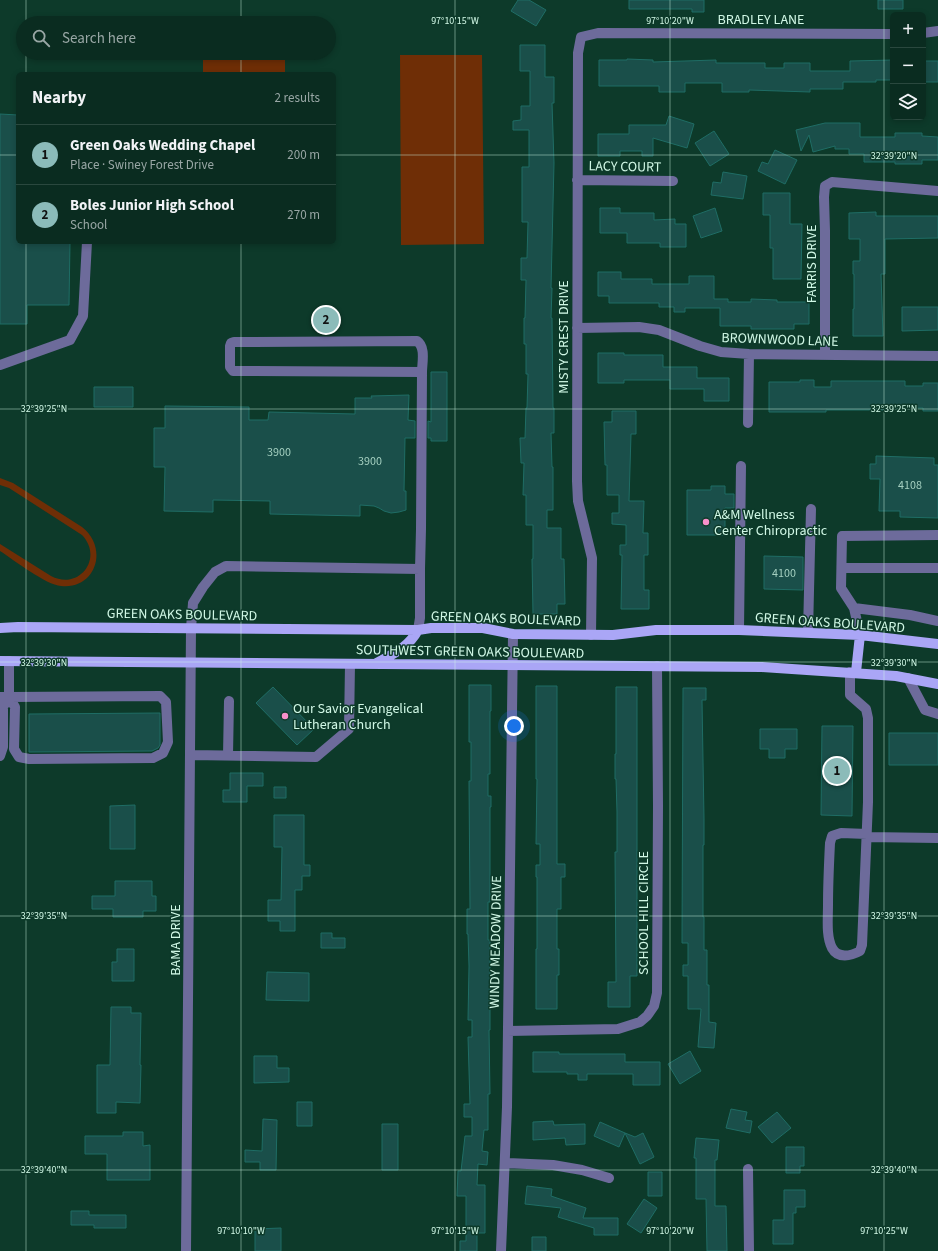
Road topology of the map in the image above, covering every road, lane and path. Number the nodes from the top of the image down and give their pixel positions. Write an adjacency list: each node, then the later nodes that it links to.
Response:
1 (938, 31): 2 (street)
2 (926, 33)
3 (890, 34): 4 (street, BRADLEY LANE)
4 (581, 37): 5 (street, MISTY CREST DRIVE)
5 (577, 180): 6 (street, LACY COURT); 9 (street, MISTY CREST DRIVE)
6 (673, 181)
7 (938, 191): 11 (street, FARRIS DRIVE)
8 (87, 244): 13 (street)
9 (577, 328): 10 (street, BROWNWOOD LANE); 30 (street, MISTY CREST DRIVE)
10 (749, 354): 11 (street, BROWNWOOD LANE); 15 (street)
11 (825, 355): 12 (street, BROWNWOOD LANE)
12 (938, 356)
13 (0, 365)
14 (422, 372): 14 (street); 19 (street)
15 (748, 423)
16 (740, 466): 27 (street)
17 (811, 509): 28 (street)
18 (938, 535): 20 (street)
19 (420, 568): 25 (street, BAMA DRIVE); 26 (street)
20 (842, 568): 21 (street); 22 (street)
21 (938, 568)
22 (854, 608): 23 (street); 31 (street)
23 (938, 621)
24 (0, 628): 25 (main road, GREEN OAKS BOULEVARD)
25 (191, 628): 26 (main road, GREEN OAKS BOULEVARD); 34 (street, BAMA DRIVE)
26 (418, 630): 29 (main road, GREEN OAKS BOULEVARD); 36 (main road)
27 (740, 630): 28 (main road, GREEN OAKS BOULEVARD); 30 (main road, GREEN OAKS BOULEVARD)
28 (808, 632): 31 (main road, GREEN OAKS BOULEVARD)
29 (513, 634): 30 (main road, GREEN OAKS BOULEVARD); 37 (street, WINDY MEADOW DRIVE)
30 (591, 635)
31 (860, 635): 32 (main road, GREEN OAKS BOULEVARD); 39 (main road)
32 (938, 644)
33 (5, 661): 34 (main road, SOUTHWEST GREEN OAKS BOULEVARD); 42 (street)
34 (191, 663): 35 (main road, SOUTHWEST GREEN OAKS BOULEVARD); 45 (street, BAMA DRIVE)
35 (350, 664): 36 (main road, SOUTHWEST GREEN OAKS BOULEVARD); 46 (street)
36 (375, 664): 37 (main road, SOUTHWEST GREEN OAKS BOULEVARD)
37 (512, 666): 38 (main road, SOUTHWEST GREEN OAKS BOULEVARD); 50 (street, WINDY MEADOW DRIVE)
38 (656, 666): 39 (main road, SOUTHWEST GREEN OAKS BOULEVARD); 50 (street, SCHOOL HILL CIRCLE)
39 (853, 672): 40 (main road, SOUTHWEST GREEN OAKS BOULEVARD); 48 (street)
40 (908, 678): 41 (main road, SOUTHWEST GREEN OAKS BOULEVARD); 44 (street)
41 (938, 684)
42 (5, 697): 42 (street); 47 (street)
43 (229, 701): 46 (street)
44 (938, 714)
45 (191, 755): 46 (street); 54 (street, BAMA DRIVE)
46 (228, 755)
47 (0, 756)
48 (867, 835): 48 (street); 49 (street)
49 (938, 838)
50 (508, 1031): 51 (street, WINDY MEADOW DRIVE)
51 (505, 1163): 53 (street); 55 (street, WINDY MEADOW DRIVE)
52 (748, 1169): 56 (street)
53 (609, 1178)
54 (186, 1251)
55 (501, 1251)
56 (748, 1251)

